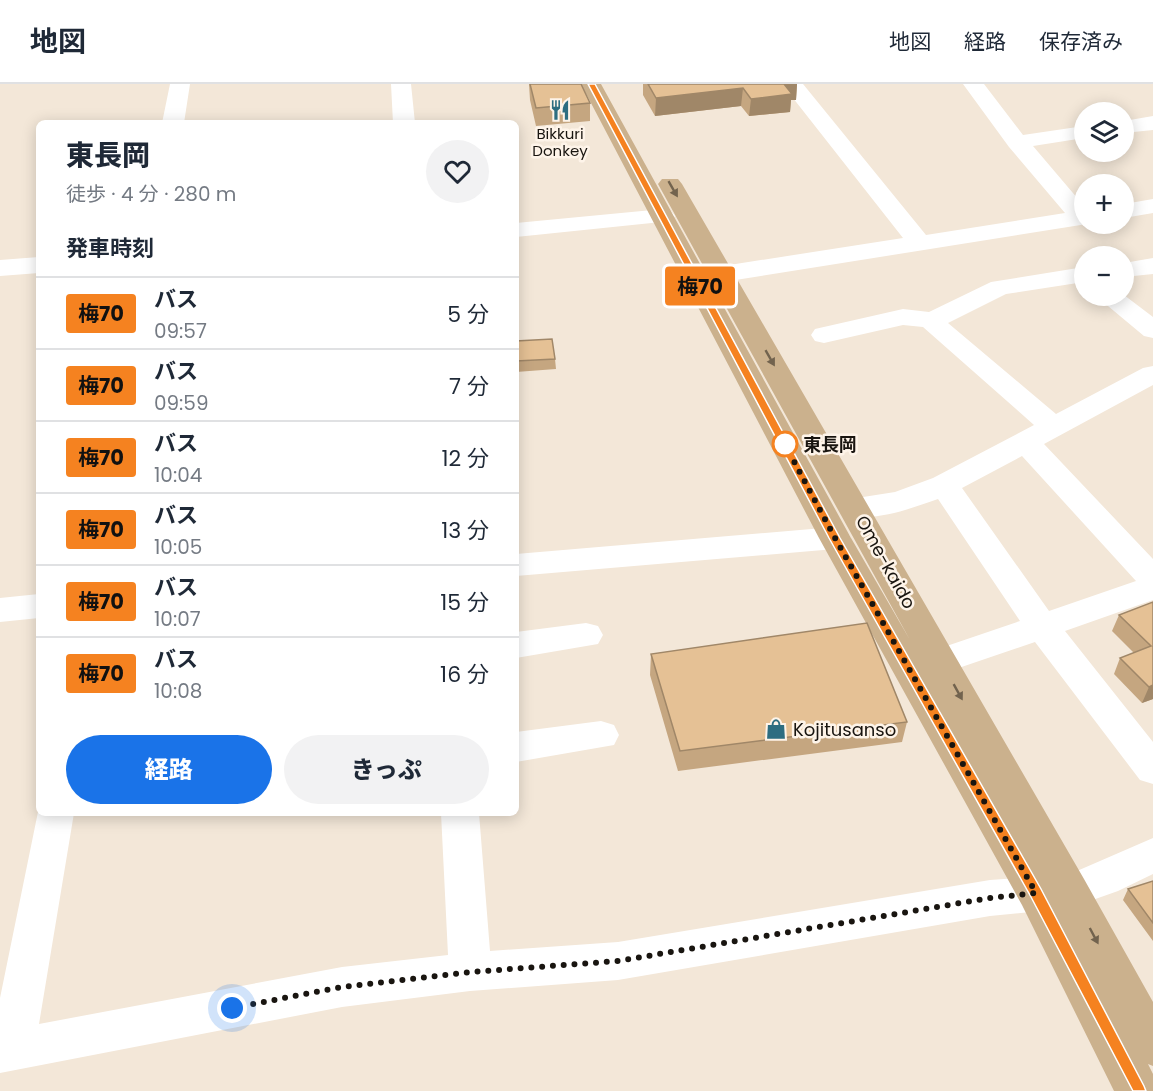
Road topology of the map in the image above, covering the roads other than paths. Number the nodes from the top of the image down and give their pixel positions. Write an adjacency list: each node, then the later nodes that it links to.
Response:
1 (180, 84): 7 (street)
2 (401, 84): 8 (street)
3 (591, 84): 16 (main road, Ome-kaido)
4 (611, 84): 24 (main road, Ome-kaido, one-way to 24)
5 (792, 84): 19 (street)
6 (973, 84): 12 (street)
7 (174, 120)
8 (404, 120)
9 (1153, 123): 10 (street)
10 (1134, 126)
11 (1074, 133): 12 (street)
12 (1017, 142): 14 (street)
13 (1153, 206): 15 (street)
14 (1074, 207)
15 (1134, 209)
16 (663, 216): 18 (street); 35 (main road, Ome-kaido)
17 (1074, 218): 19 (street)
18 (519, 230)
19 (920, 243): 24 (street)
20 (36, 265): 22 (street)
21 (1153, 266): 23 (street)
22 (0, 268)
23 (1134, 269)
24 (723, 274): 34 (main road, Ome-kaido, one-way to 34)
25 (1074, 276): 27 (street)
26 (1122, 306): 28 (street)
27 (933, 320): 29 (street); 31 (street)
28 (1153, 330)
29 (824, 334)
30 (1153, 374): 31 (street)
31 (1055, 428): 32 (street)
32 (1027, 443): 33 (street); 37 (street)
33 (944, 485): 34 (street); 41 (street)
34 (855, 507): 44 (main road, Ome-kaido)
35 (835, 538): 36 (street); 51 (main road, Ome-kaido)
36 (519, 565)
37 (1153, 579)
38 (1153, 588): 41 (street)
39 (36, 606): 40 (street)
40 (0, 610)
41 (1042, 626): 44 (street); 47 (street)
42 (586, 635): 43 (street)
43 (519, 645)
44 (941, 661): 51 (main road, Ome-kaido, one-way to 51)
45 (601, 735): 46 (street)
46 (519, 747)
47 (1153, 769)
48 (55, 816): 54 (street)
49 (460, 816): 52 (street)
50 (1153, 855): 51 (street)
51 (1053, 892): 52 (street); 53 (main road, Ome-kaido, one-way to 53); 55 (main road, Ome-kaido)
52 (471, 972): 54 (street)
53 (1153, 1045)
54 (6, 1051)
55 (1138, 1091)

